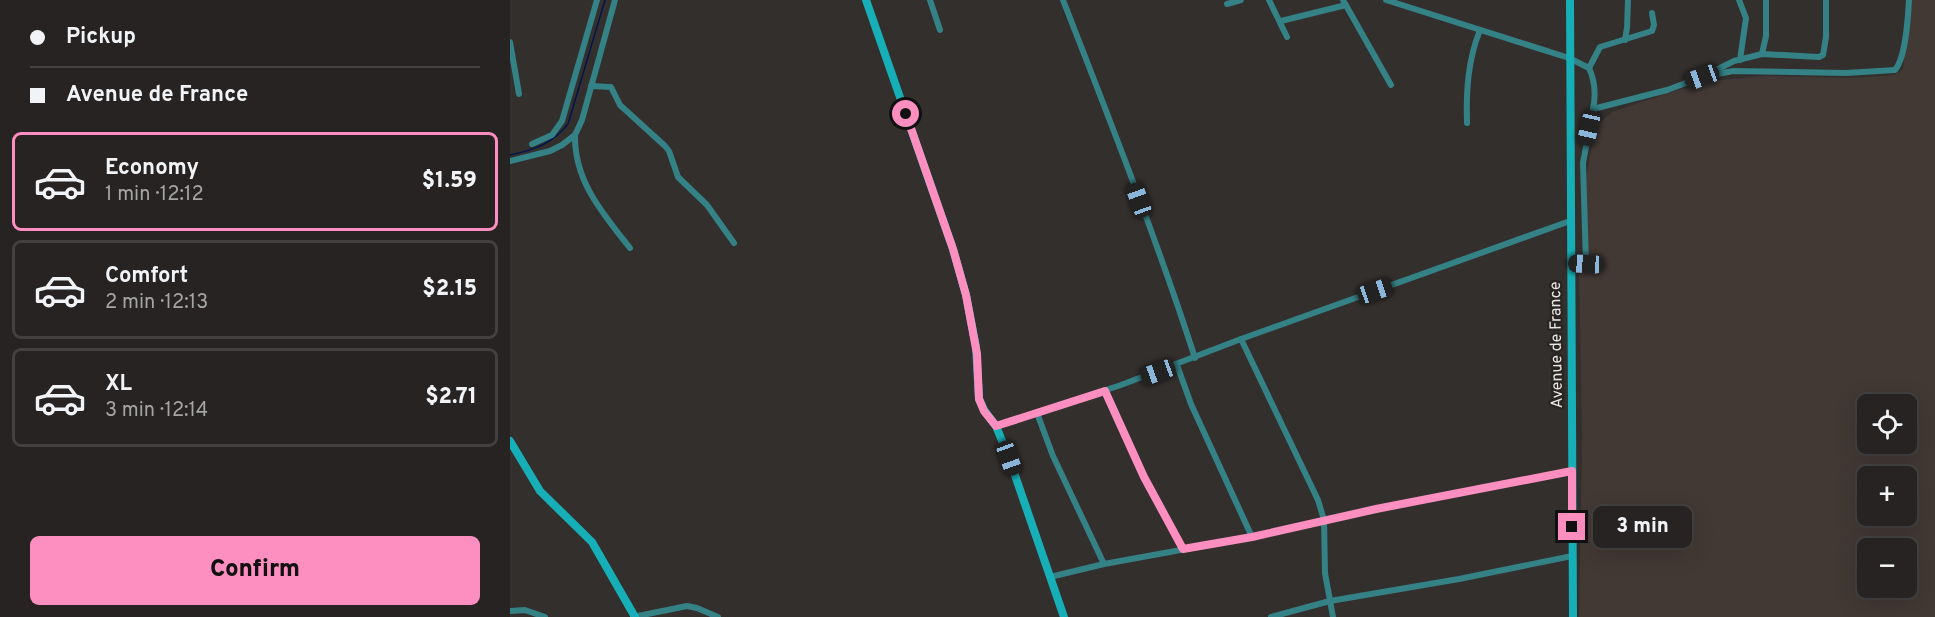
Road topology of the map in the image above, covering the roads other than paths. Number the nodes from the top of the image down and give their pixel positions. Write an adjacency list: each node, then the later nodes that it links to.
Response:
1 (597, 0): 35 (street)
2 (615, 0): 30 (street)
3 (866, 0): 46 (street)
4 (930, 0): 19 (street)
5 (1063, 0): 42 (street)
6 (1240, 0): 16 (street)
7 (1269, 0): 18 (street)
8 (1386, 0): 20 (street)
9 (1570, 0): 25 (street, Avenue de France)
10 (1628, 0): 22 (street)
11 (1740, 0): 26 (street)
12 (1766, 0): 24 (street)
13 (1826, 0): 24 (street)
14 (1909, 0): 28 (street)
15 (1345, 3): 18 (street); 29 (street)
16 (1227, 4)
17 (1652, 13): 22 (street)
18 (1281, 21): 21 (street)
19 (940, 30)
20 (1480, 30): 25 (street); 33 (street)
21 (1287, 37)
22 (1625, 40): 27 (street)
23 (510, 42): 31 (street)
24 (1762, 54): 26 (street)
25 (1569, 58): 27 (street); 37 (street, Avenue de France)
26 (1740, 60): 28 (street)
27 (1589, 68): 32 (street)
28 (1702, 77): 32 (street)
29 (1390, 85)
30 (591, 86): 34 (street); 38 (street)
31 (519, 94)
32 (1593, 109): 40 (street)
33 (1467, 123)
34 (575, 135): 36 (street); 39 (street)
35 (532, 144)
36 (510, 160)
37 (1570, 221): 40 (street, Avenue de France); 41 (street)
38 (734, 243)
39 (630, 248)
40 (1571, 263): 48 (street, Avenue de France)
41 (1241, 339): 42 (street); 49 (street)
42 (1195, 358): 43 (street)
43 (1177, 365): 44 (street); 50 (street)
44 (1105, 391): 45 (street); 51 (street)
45 (1037, 413): 46 (street); 53 (street)
46 (996, 426): 54 (street)
47 (510, 441): 58 (street)
48 (1572, 471): 49 (street); 52 (street, Avenue de France)
49 (1324, 520): 50 (street); 55 (street)
50 (1252, 537): 51 (street)
51 (1183, 549): 53 (street)
52 (1572, 556): 55 (street); 63 (street, Avenue de France)
53 (1104, 564): 54 (street)
54 (1050, 577): 60 (street)
55 (1330, 601): 61 (street); 62 (street)
56 (510, 611): 57 (street)
57 (545, 617)
58 (634, 617): 59 (street)
59 (718, 617)
60 (1064, 617)
61 (1271, 617)
62 (1333, 617)
63 (1573, 617)

